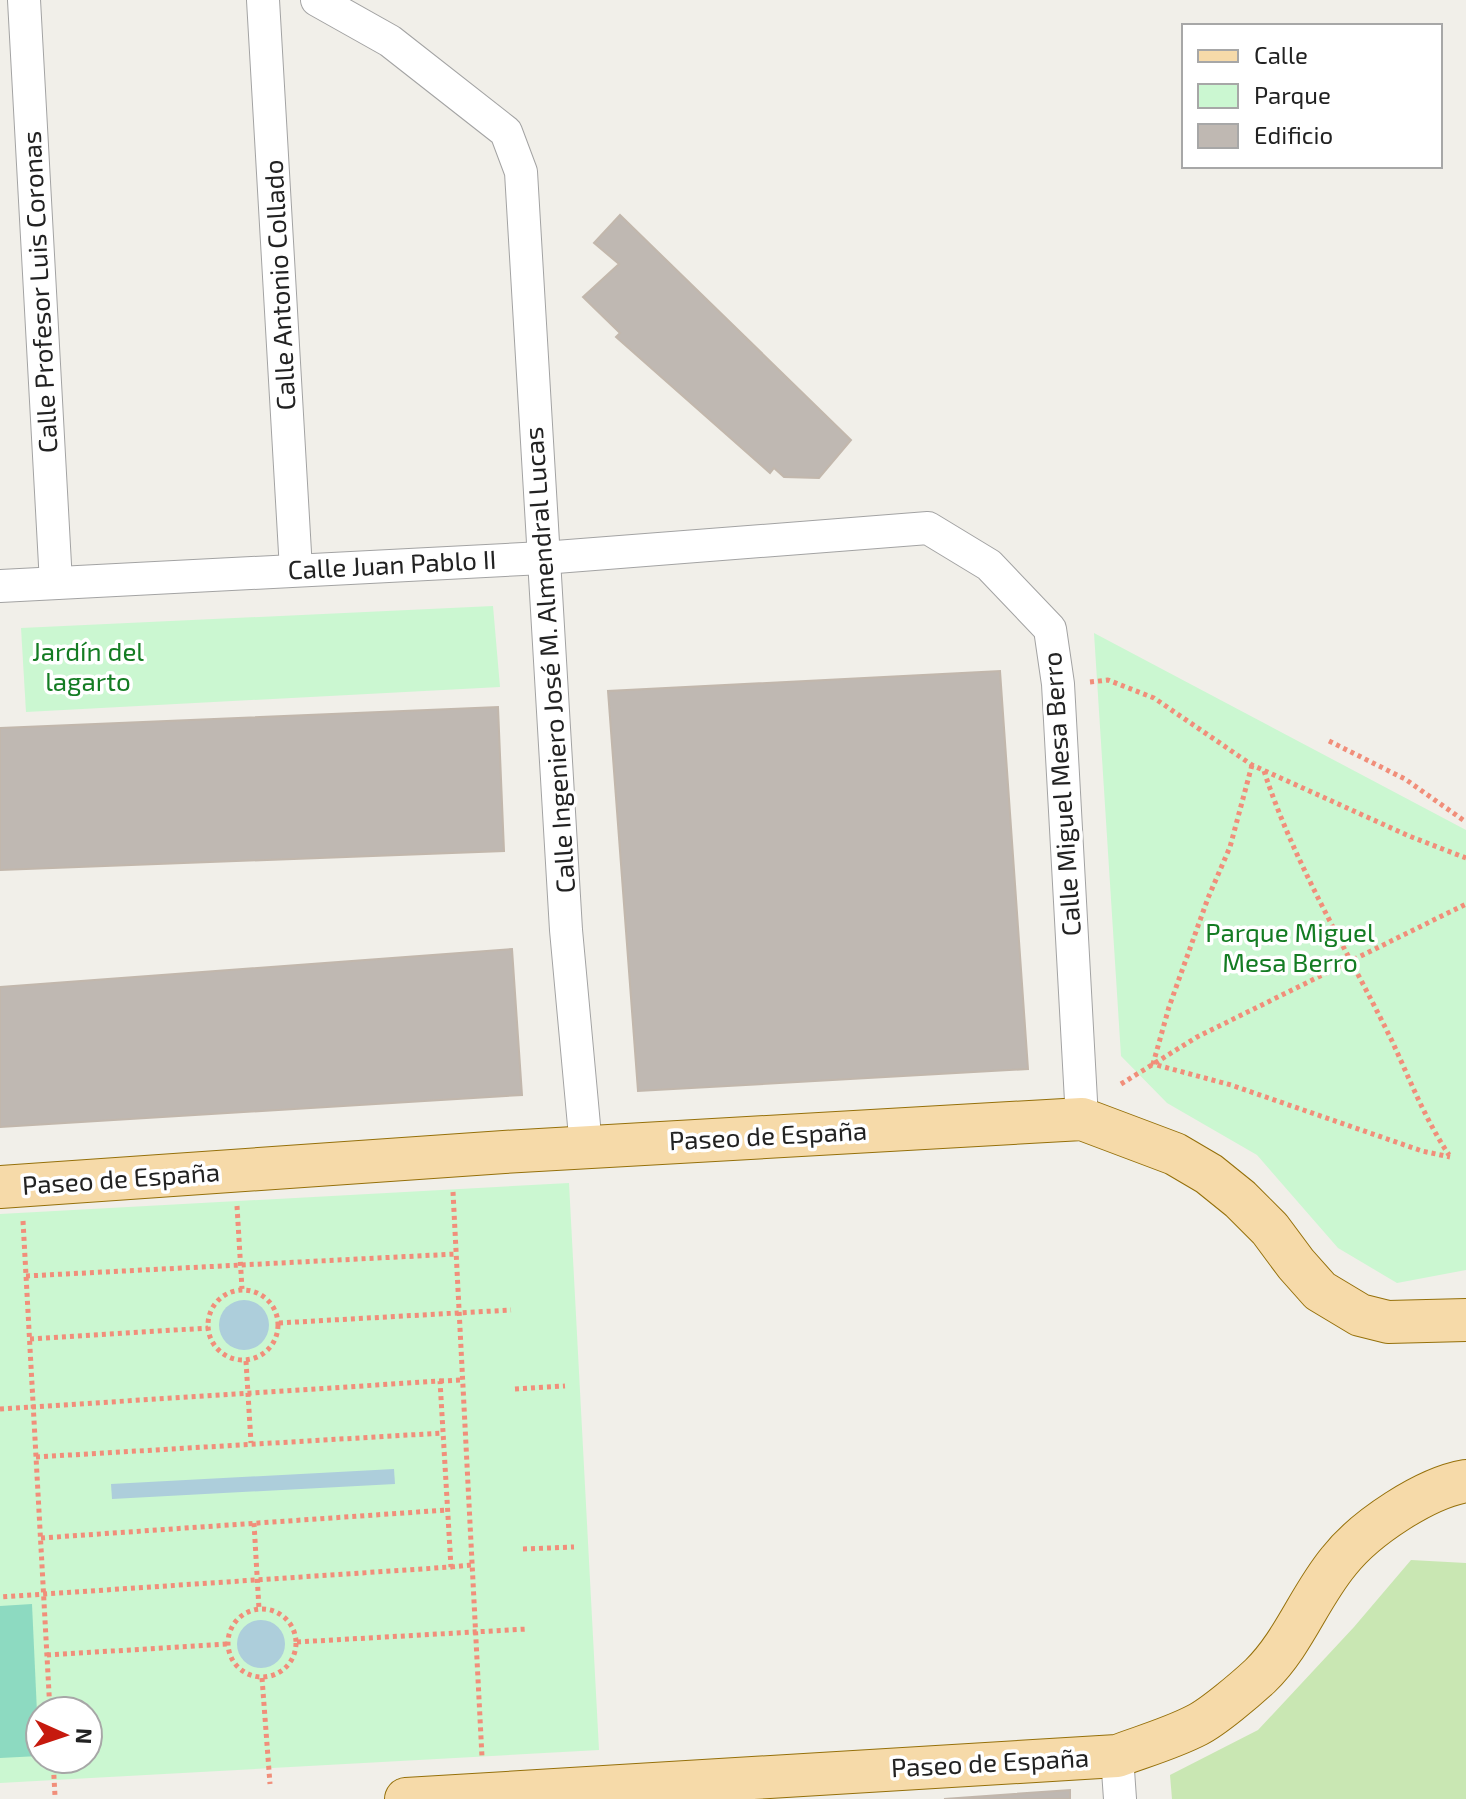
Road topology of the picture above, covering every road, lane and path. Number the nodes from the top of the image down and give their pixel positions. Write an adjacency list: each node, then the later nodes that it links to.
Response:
1 (24, 0): 7 (street, Calle Profesor Luis Coronas)
2 (263, 0): 6 (street, Calle Antonio Collado)
3 (317, 0): 5 (street, Calle Ingeniero José M. Almendral Lucas)
4 (928, 528): 5 (street, Calle Juan Pablo II); 19 (street, Calle Miguel Mesa Berro)
5 (543, 558): 6 (street, Calle Juan Pablo II); 20 (street, Calle Ingeniero José M. Almendral Lucas)
6 (296, 570): 7 (street, Calle Juan Pablo II)
7 (56, 583): 8 (street, Calle Juan Pablo II)
8 (0, 586)
9 (1090, 682): 11 (path)
10 (1329, 741): 13 (path)
11 (1252, 765): 12 (path); 17 (path)
12 (1264, 771): 14 (path); 16 (path)
13 (1466, 822)
14 (1466, 858)
15 (1466, 904): 16 (path)
16 (1351, 961): 17 (path); 17 (path)
17 (1153, 1064): 18 (path)
18 (1121, 1084)
19 (1082, 1119): 20 (main road, Paseo de España); 30 (main road, Paseo de España)
20 (586, 1147): 23 (main road, Paseo de España)
21 (452, 1179): 24 (path)
22 (236, 1201): 25 (path)
23 (12, 1203): 26 (path)
24 (456, 1254): 25 (path); 29 (path)
25 (241, 1263): 26 (path); 27 (path)
26 (26, 1276): 33 (path)
27 (242, 1289): 31 (path); 32 (path)
28 (511, 1310): 29 (path)
29 (459, 1313): 31 (path); 35 (path)
30 (1466, 1320)
31 (279, 1323): 34 (path)
32 (208, 1328): 33 (path); 34 (path)
33 (30, 1339): 40 (path)
34 (246, 1361): 39 (path)
35 (462, 1380): 36 (path); 51 (path)
36 (440, 1381): 39 (path); 42 (path)
37 (565, 1386): 38 (path)
38 (515, 1389)
39 (247, 1392): 40 (path); 43 (path)
40 (34, 1406): 41 (path); 44 (path)
41 (0, 1409)
42 (443, 1433): 43 (path); 46 (path)
43 (251, 1444): 44 (path)
44 (36, 1457): 48 (path)
45 (1466, 1481): 64 (main road, Paseo de España)
46 (447, 1510): 47 (path); 52 (path)
47 (254, 1523): 48 (path); 53 (path)
48 (41, 1538): 54 (path)
49 (574, 1547): 50 (path)
50 (523, 1549)
51 (472, 1565): 52 (path); 58 (path)
52 (451, 1567): 53 (path)
53 (258, 1579): 54 (path); 56 (path)
54 (44, 1594): 55 (path); 61 (path)
55 (0, 1597)
56 (259, 1609): 59 (path); 60 (path)
57 (527, 1629): 58 (path)
58 (475, 1632): 59 (path); 65 (path)
59 (297, 1642): 62 (path)
60 (228, 1644): 61 (path); 62 (path)
61 (47, 1655): 63 (path)
62 (262, 1678): 67 (path)
63 (49, 1695)
64 (1117, 1756): 68 (main road, Paseo de España); 71 (street)
65 (482, 1757)
66 (54, 1775): 69 (path)
67 (270, 1784)
68 (624, 1792): 70 (main road, Paseo de España)
69 (55, 1796)
70 (406, 1799)
71 (1120, 1799)

